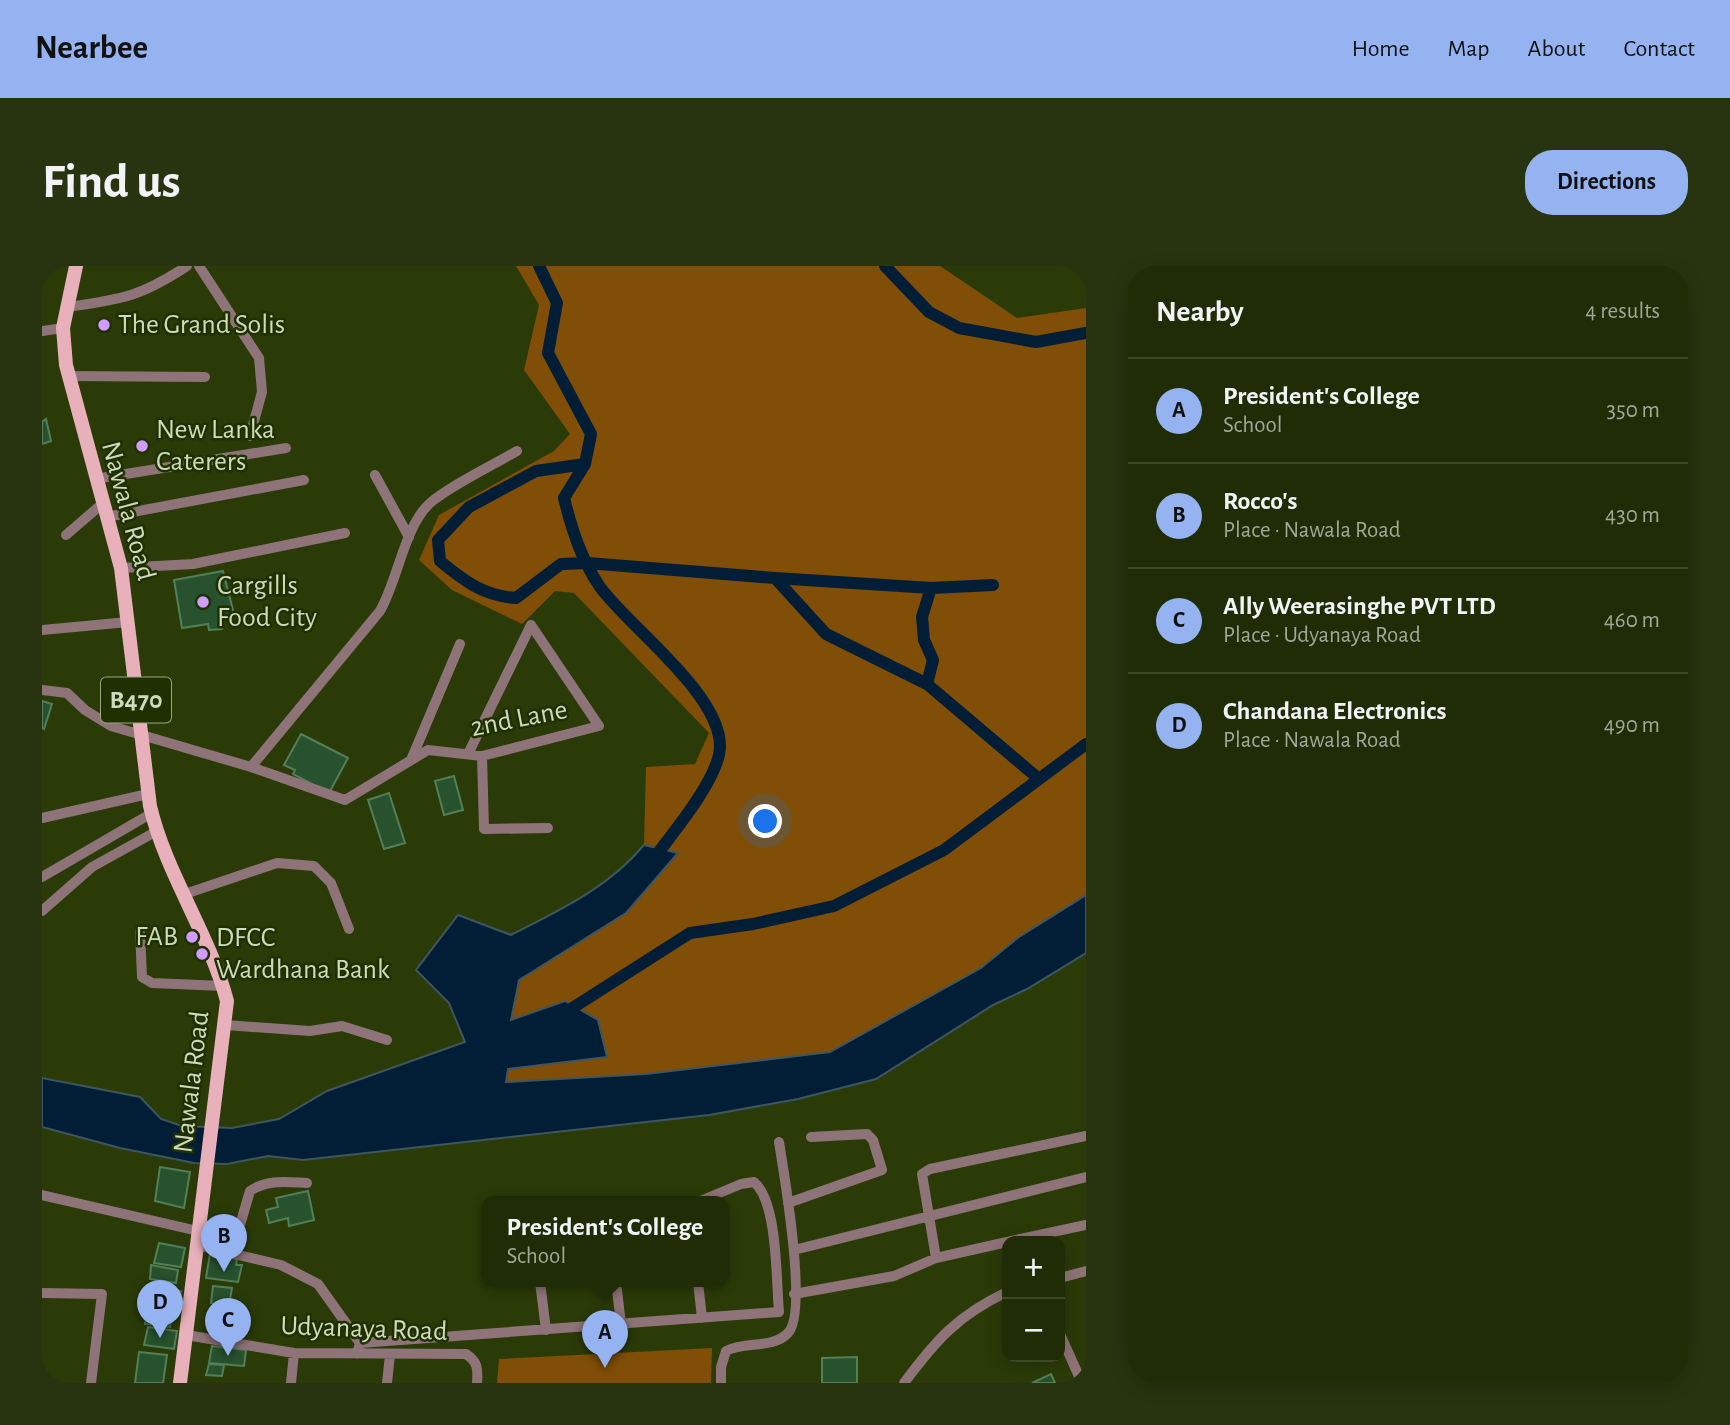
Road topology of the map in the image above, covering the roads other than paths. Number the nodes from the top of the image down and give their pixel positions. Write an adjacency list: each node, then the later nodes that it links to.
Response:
1 (76, 266): 4 (main road, Nawala Road / B470)
2 (187, 266): 4 (street)
3 (200, 266): 9 (street)
4 (68, 307): 5 (main road, Nawala Road / B470)
5 (63, 328): 6 (street); 7 (main road, Nawala Road / B470)
6 (42, 331)
7 (68, 376): 8 (street); 13 (main road, Nawala Road / B470)
8 (205, 377)
9 (250, 436)
10 (286, 447): 13 (street)
11 (517, 450): 18 (street)
12 (375, 475): 18 (street)
13 (95, 479): 15 (main road, Nawala Road / B470)
14 (304, 480): 15 (street)
15 (104, 510): 17 (street); 19 (main road, Nawala Road / B470)
16 (345, 533): 19 (street)
17 (66, 535)
18 (409, 537): 28 (street)
19 (121, 568): 20 (main road, Nawala Road / B470)
20 (128, 622): 21 (street); 24 (main road, Nawala Road / B470)
21 (42, 630)
22 (460, 644): 27 (street)
23 (42, 690): 24 (street, 2nd Lane)
24 (140, 732): 28 (street, 2nd Lane); 29 (main road, Nawala Road / B470)
25 (468, 754): 26 (street, 2nd Lane); 26 (street, 2nd Lane); 27 (street, 2nd Lane)
26 (482, 756): 32 (street)
27 (410, 761): 28 (street, 2nd Lane)
28 (251, 766)
29 (148, 794): 30 (main road, Nawala Road / B470); 31 (street)
30 (152, 813): 33 (main road, Nawala Road / B470); 34 (street)
31 (42, 818)
32 (548, 828)
33 (157, 831): 35 (main road, Nawala Road / B470); 36 (street)
34 (42, 877)
35 (185, 894): 37 (street); 39 (main road, Nawala Road / B470)
36 (42, 911)
37 (349, 929)
38 (140, 931): 39 (street)
39 (223, 986): 40 (main road, Nawala Road / B470)
40 (226, 1025): 41 (street); 53 (main road, Nawala Road / B470)
41 (387, 1041)
42 (1086, 1136): 50 (street)
43 (811, 1137): 49 (street)
44 (779, 1142): 49 (street)
45 (1086, 1177): 50 (street)
46 (307, 1183): 56 (street)
47 (42, 1195): 53 (street)
48 (712, 1196): 66 (street)
49 (788, 1203): 55 (street)
50 (928, 1216): 55 (street); 57 (street)
51 (1086, 1224): 52 (street)
52 (1035, 1236)
53 (197, 1238): 56 (street); 69 (main road, Nawala Road / B470)
54 (1002, 1244): 57 (street)
55 (794, 1250): 64 (street)
56 (232, 1252): 71 (street)
57 (936, 1258): 64 (street)
58 (1086, 1271): 59 (street)
59 (1065, 1277)
60 (542, 1287): 68 (street)
61 (617, 1287): 67 (street)
62 (699, 1287): 66 (street)
63 (42, 1293): 74 (street)
64 (794, 1294): 79 (street)
65 (1002, 1294): 80 (street)
66 (702, 1318): 67 (street)
67 (621, 1324): 68 (street)
68 (546, 1330): 71 (street)
69 (186, 1335): 72 (street, Udyanaya Road); 75 (main road, Nawala Road / B470)
70 (1065, 1345): 81 (street)
71 (359, 1349): 72 (street, Udyanaya Road); 73 (street, Udyanaya Road)
72 (294, 1353): 76 (street)
73 (390, 1354): 77 (street); 78 (street, Udyanaya Road)
74 (91, 1383)
75 (180, 1383)
76 (291, 1383)
77 (387, 1383)
78 (477, 1383)
79 (721, 1383)
80 (904, 1383)
81 (1082, 1383)

